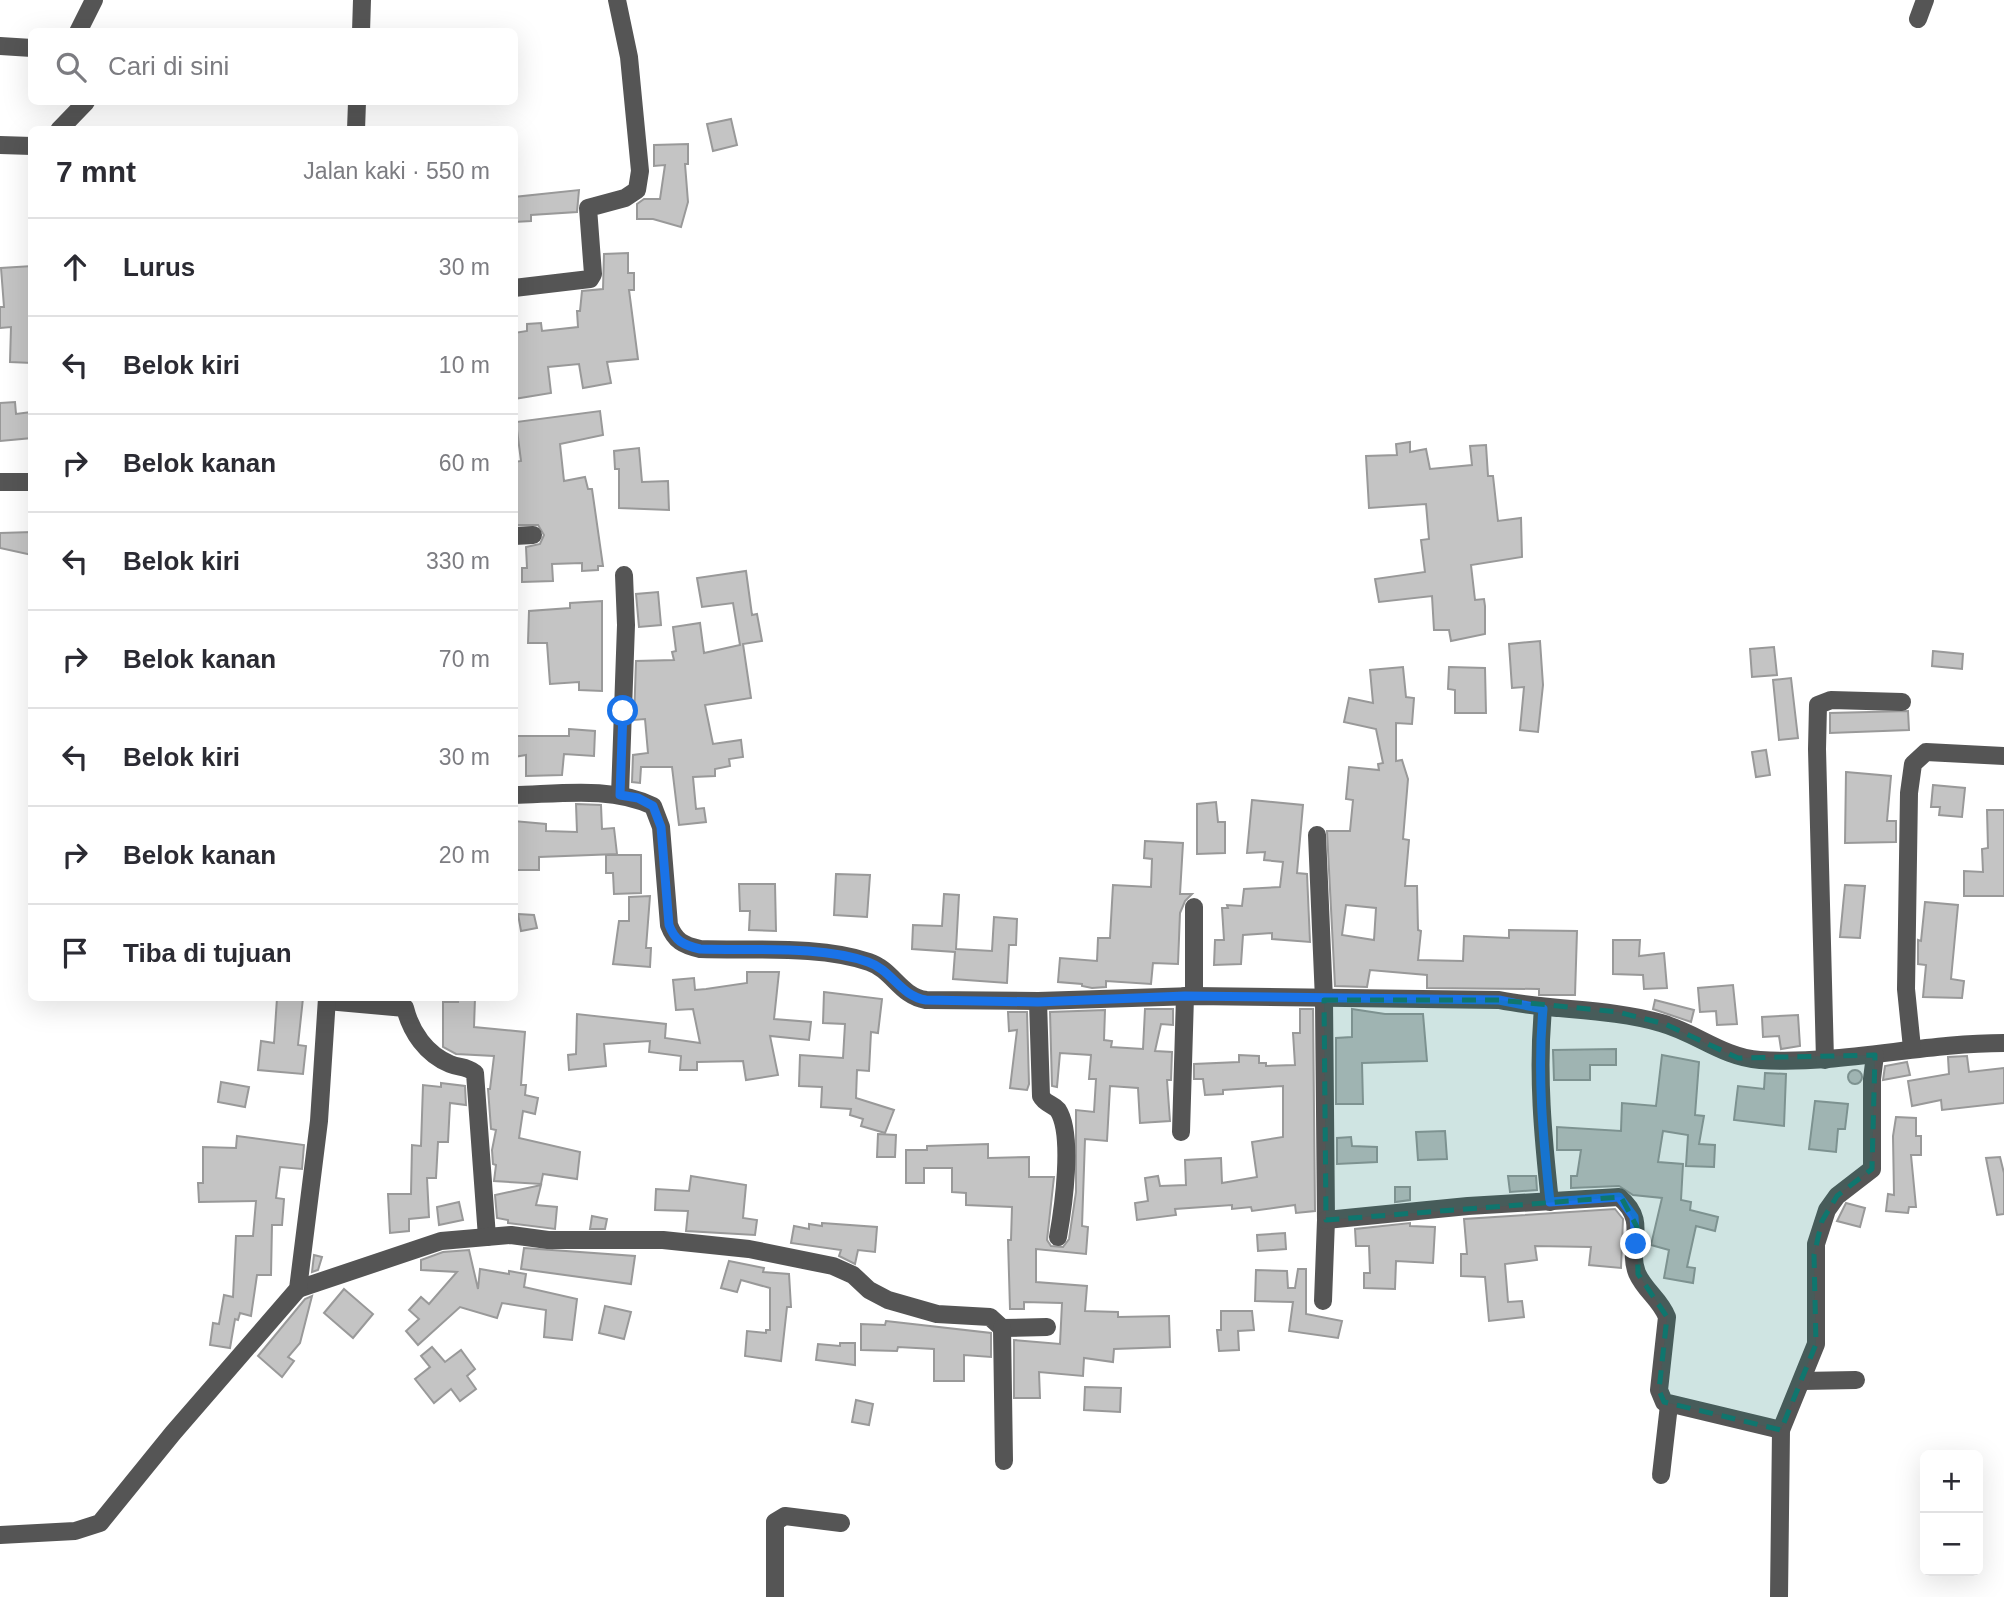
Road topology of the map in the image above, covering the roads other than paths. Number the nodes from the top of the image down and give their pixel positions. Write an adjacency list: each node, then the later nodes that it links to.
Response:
1 (94, 0): 6 (street)
2 (362, 0): 7 (street)
3 (617, 0): 16 (street)
4 (1925, 0): 5 (street)
5 (1918, 19)
6 (80, 28)
7 (361, 28)
8 (0, 46): 9 (street)
9 (28, 48)
10 (79, 105): 12 (street)
11 (358, 105): 13 (street)
12 (62, 126)
13 (356, 126)
14 (0, 145): 15 (street)
15 (28, 146)
16 (518, 288)
17 (0, 482): 18 (street)
18 (28, 482)
19 (624, 575): 23 (street)
20 (1902, 702): 35 (street)
21 (2004, 757): 33 (street)
22 (518, 795): 23 (street)
23 (620, 795): 30 (street)
24 (1317, 835): 27 (street)
25 (1194, 907): 26 (street)
26 (1189, 996): 27 (street); 30 (street); 36 (street)
27 (1324, 1000): 31 (street); 38 (street)
28 (327, 1001): 41 (street)
29 (344, 1001): 39 (street)
30 (1038, 1002): 40 (street)
31 (1543, 1009): 35 (street); 37 (street)
32 (2004, 1043): 33 (street)
33 (1912, 1048): 34 (street)
34 (1875, 1055): 35 (street); 46 (street)
35 (1825, 1060)
36 (1181, 1132)
37 (1550, 1202): 38 (street); 47 (street)
38 (1326, 1220): 42 (street)
39 (487, 1237): 41 (street); 44 (street)
40 (1058, 1237)
41 (298, 1289): 52 (street)
42 (1323, 1301)
43 (1046, 1327): 44 (street)
44 (1002, 1328): 49 (street)
45 (1856, 1380): 46 (street)
46 (1801, 1381): 48 (street)
47 (1670, 1405): 48 (street); 50 (street)
48 (1781, 1430): 54 (street)
49 (1004, 1461)
50 (1661, 1475)
51 (841, 1523): 53 (street)
52 (0, 1535)
53 (775, 1597)
54 (1779, 1597)

